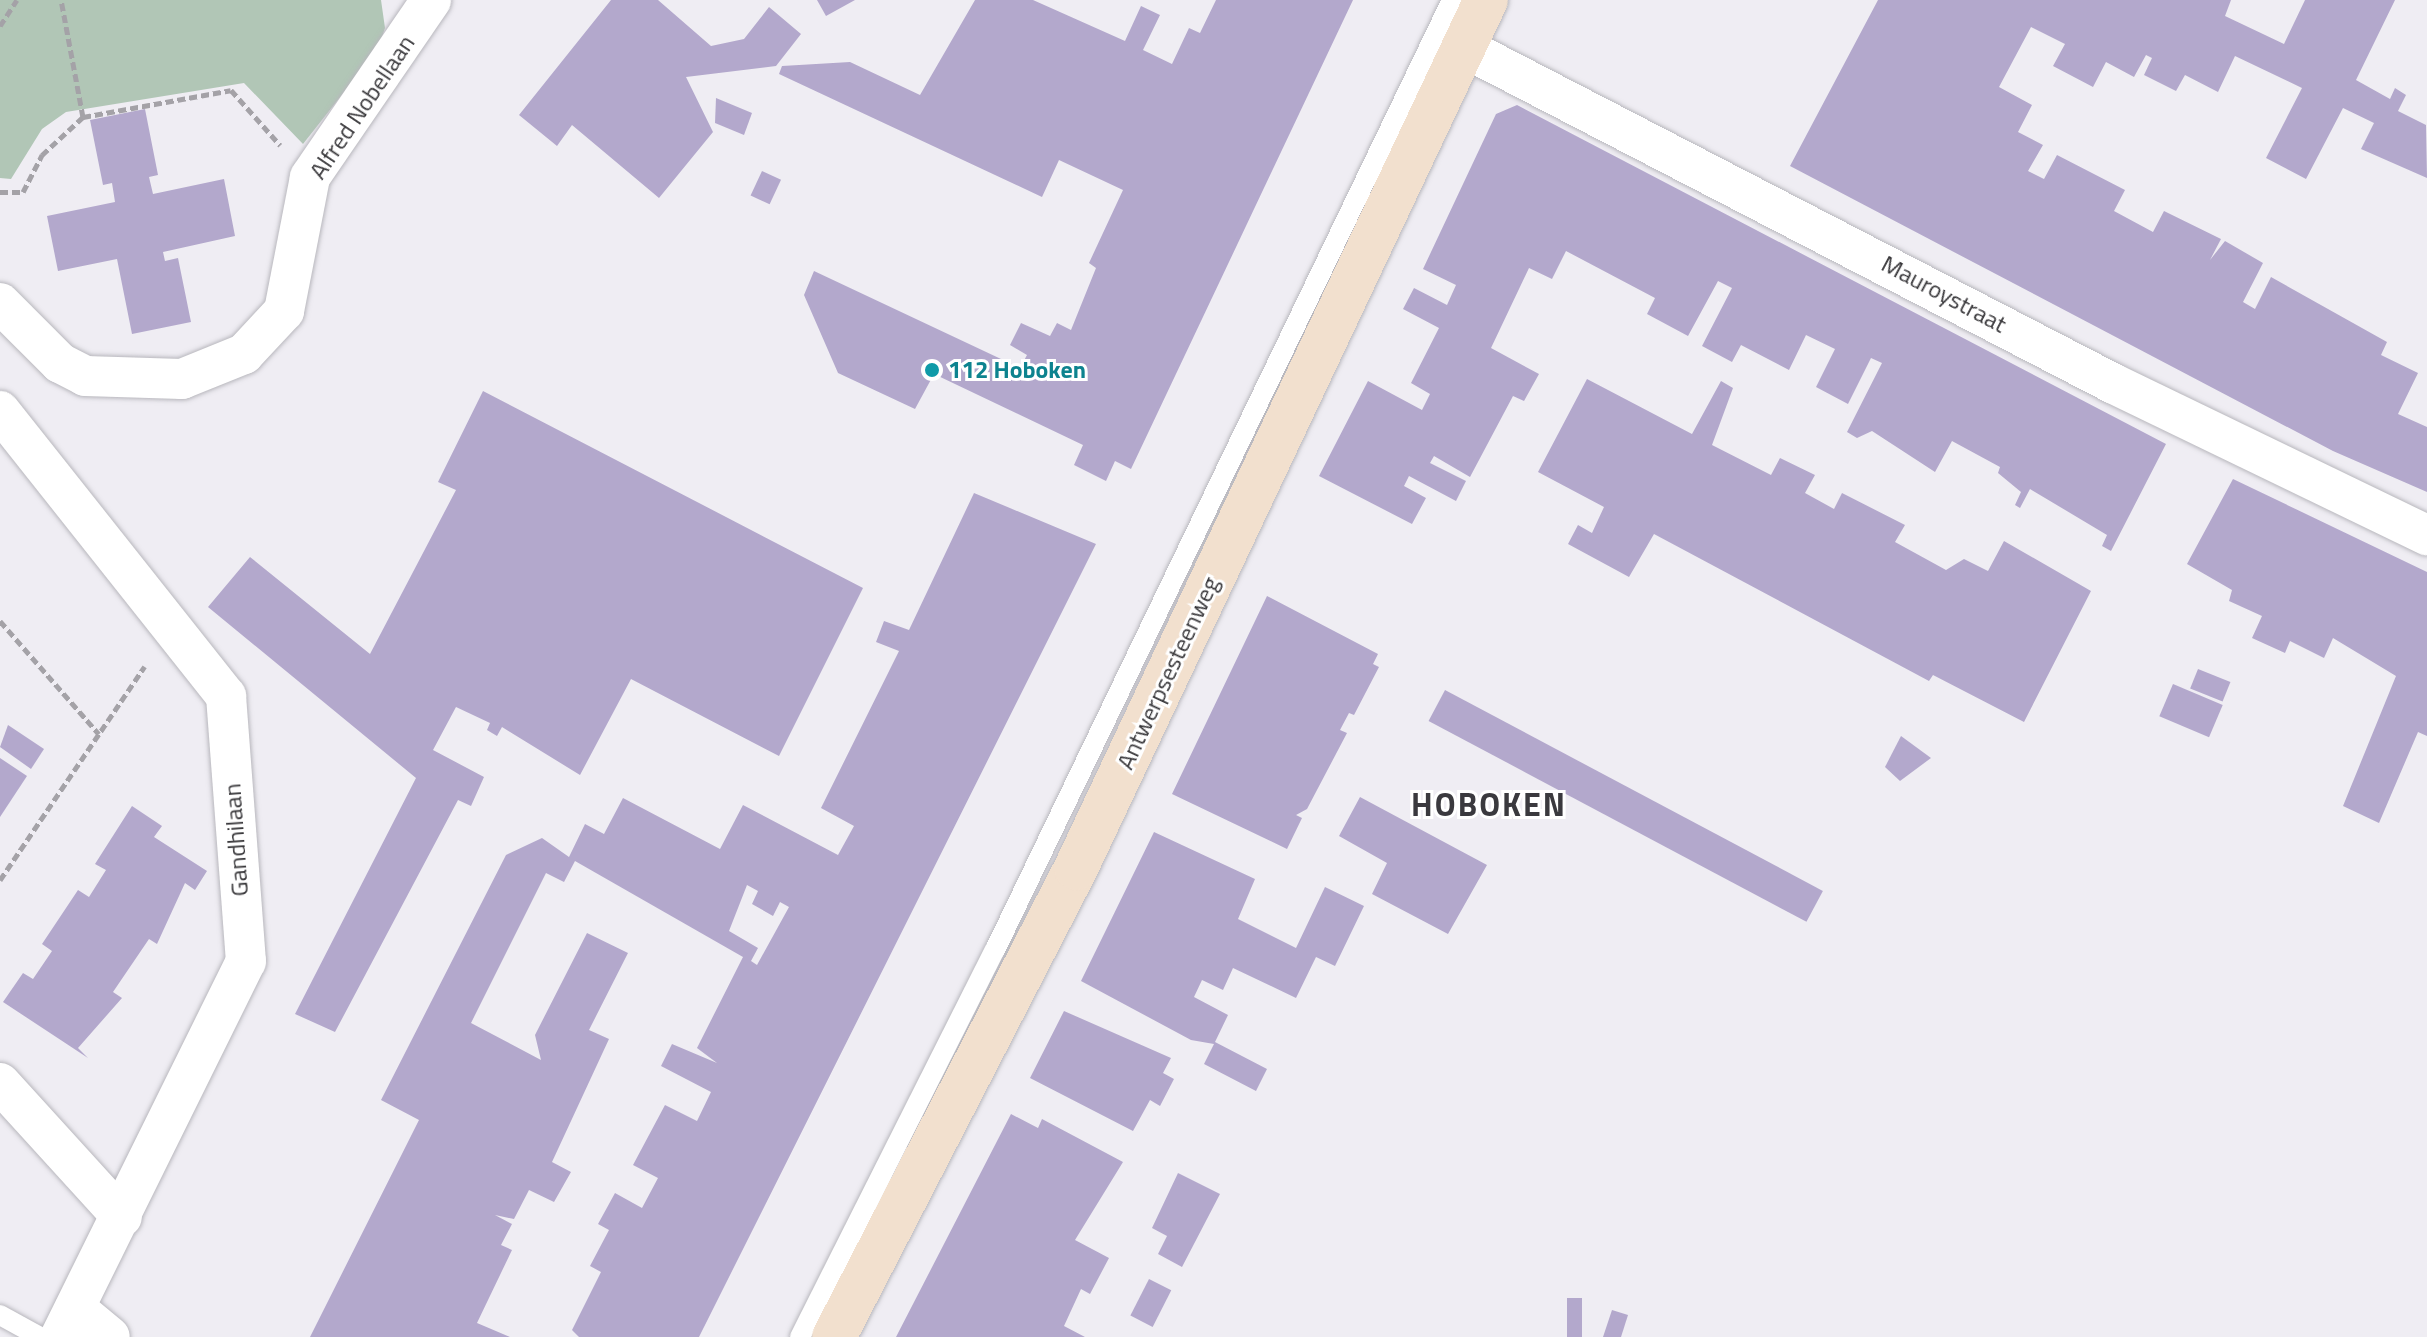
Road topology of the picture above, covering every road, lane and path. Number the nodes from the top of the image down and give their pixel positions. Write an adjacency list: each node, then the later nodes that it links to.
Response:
1 (17, 0): 6 (path)
2 (61, 0): 8 (path)
3 (431, 0): 9 (street, Alfred Nobellaan)
4 (1452, 0): 24 (lane)
5 (1486, 0): 7 (street, Antwerpsesteenweg)
6 (0, 26)
7 (1463, 47): 13 (street, Mauroystraat); 25 (street, Antwerpsesteenweg)
8 (83, 117): 9 (path); 10 (path)
9 (310, 177): 11 (street, Alfred Nobellaan)
10 (0, 192)
11 (0, 303)
12 (0, 411): 15 (street, Gandhilaan)
13 (2427, 535)
14 (0, 621): 16 (path)
15 (172, 626): 16 (path); 19 (street, Gandhilaan)
16 (99, 734): 17 (path)
17 (0, 880)
18 (0, 1083): 19 (street)
19 (122, 1217): 21 (street, Gandhilaan)
20 (0, 1315): 22 (lane)
21 (68, 1323): 23 (street, Gandhilaan)
22 (40, 1337)
23 (110, 1337)
24 (800, 1337)
25 (834, 1337)

